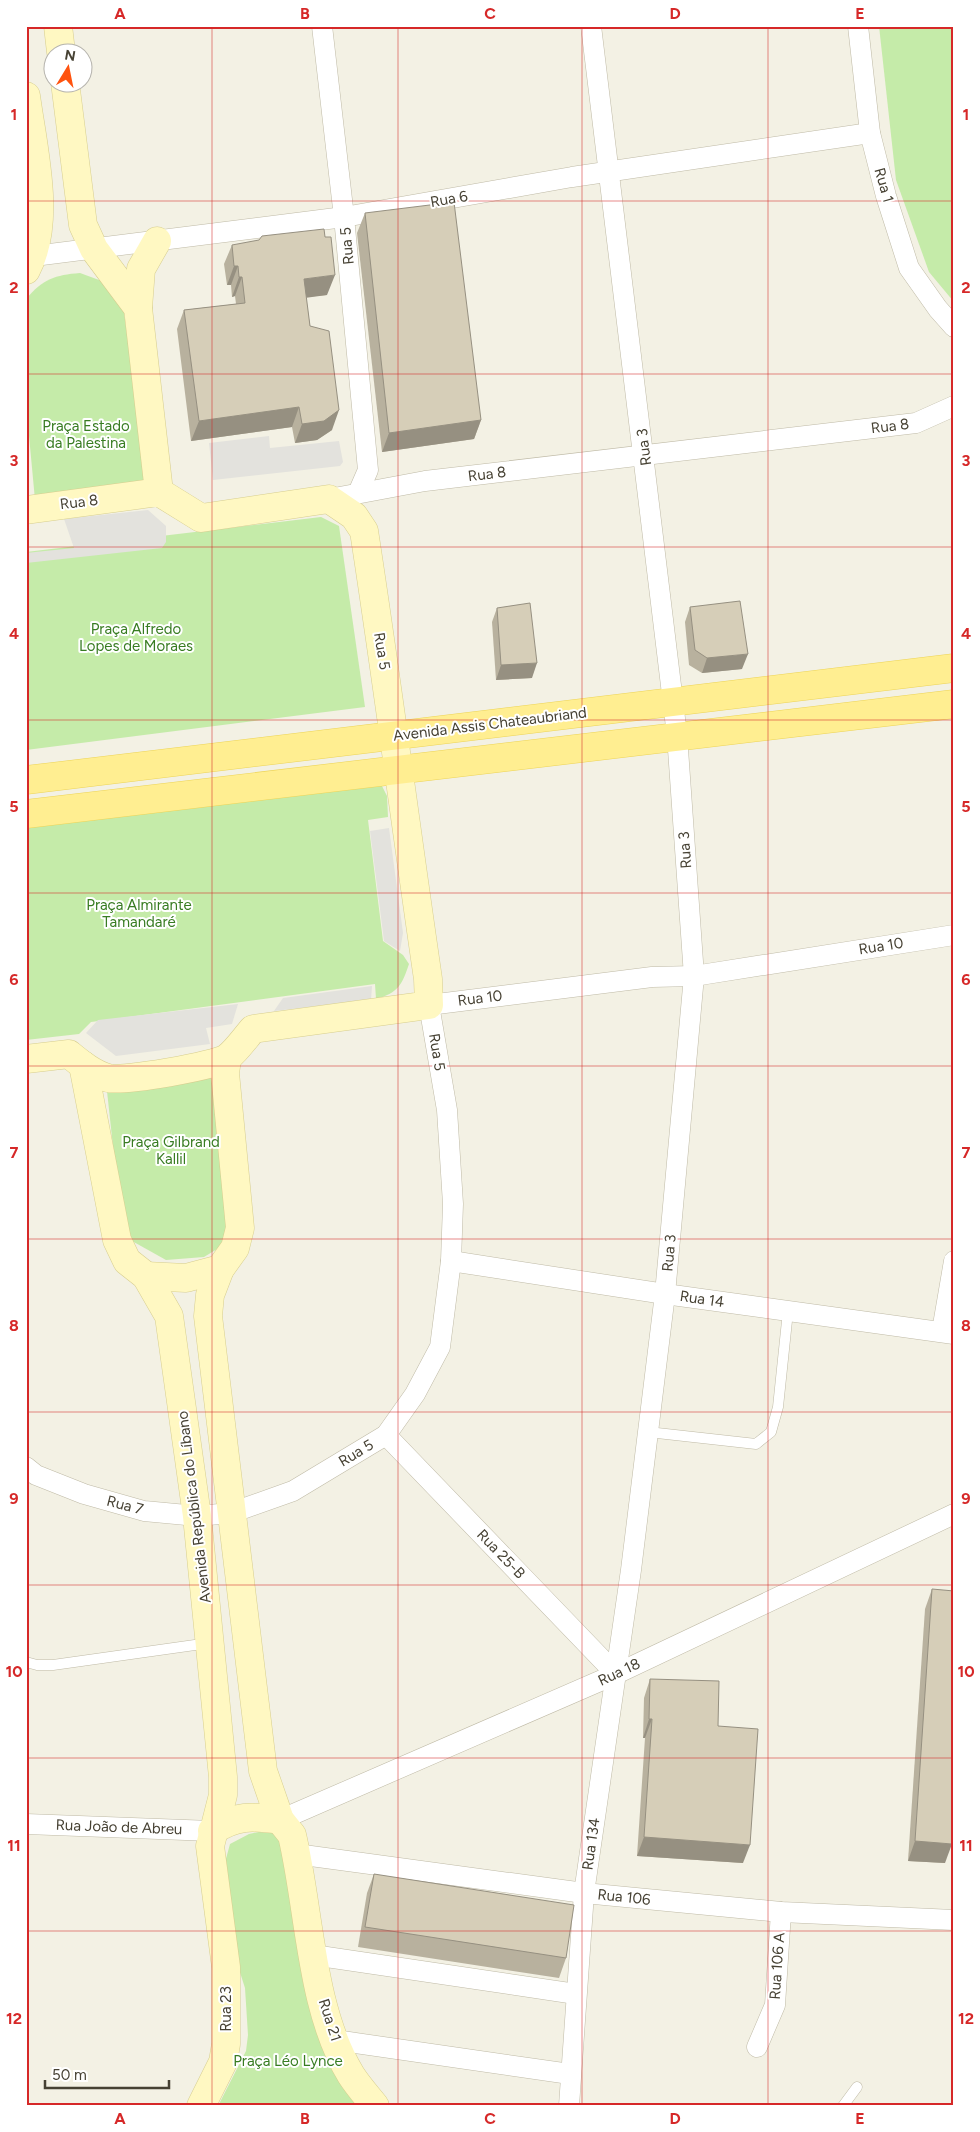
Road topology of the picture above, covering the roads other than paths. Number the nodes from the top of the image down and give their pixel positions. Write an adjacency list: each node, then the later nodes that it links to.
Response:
1 (58, 26): 5 (main road)
2 (322, 26): 10 (street, Rua 5)
3 (591, 26): 9 (street, Rua 3)
4 (858, 26): 8 (street, Rua 1)
5 (60, 42)
6 (65, 92): 12 (main road)
7 (26, 96): 13 (main road)
8 (870, 133): 9 (street, Rua 6); 15 (street, Rua 1)
9 (609, 173): 10 (street, Rua 6); 17 (street, Rua 3)
10 (344, 217): 11 (street, Rua 6); 19 (street, Rua 5)
11 (157, 241): 12 (street, Rua 6); 14 (main road)
12 (94, 249): 13 (street, Rua 6); 14 (main road)
13 (29, 261)
14 (138, 308): 18 (main road)
15 (954, 326)
16 (954, 406): 17 (street, Rua 8)
17 (645, 455): 19 (street, Rua 8); 23 (street, Rua 3)
18 (159, 492): 20 (main road, Rua 8); 21 (main road, Rua 8)
19 (358, 493): 20 (street, Rua 8)
20 (329, 499): 25 (main road, Rua 5)
21 (26, 510)
22 (954, 668): 23 (main road, Avenida Assis Chateaubriand)
23 (672, 702): 25 (main road, Avenida Assis Chateaubriand); 26 (street, Rua 3)
24 (954, 704): 26 (main road)
25 (394, 735): 27 (main road, Rua 5); 28 (main road, Avenida Assis Chateaubriand)
26 (677, 735): 27 (main road); 31 (street, Rua 3)
27 (398, 769): 29 (main road); 32 (main road, Rua 5)
28 (26, 780)
29 (26, 814)
30 (954, 934): 31 (street, Rua 10)
31 (694, 976): 32 (street, Rua 10); 40 (street, Rua 3)
32 (429, 1004): 33 (main road, Rua 10); 36 (street, Rua 5)
33 (227, 1058): 35 (main road); 38 (main road)
34 (26, 1059): 35 (main road)
35 (83, 1065): 39 (main road, Avenida República do Líbano)
36 (451, 1261): 40 (street, Rua 14); 44 (street, Rua 5)
37 (954, 1261): 42 (street)
38 (220, 1269): 39 (main road); 46 (main road)
39 (146, 1276): 48 (main road, Avenida República do Líbano)
40 (665, 1294): 41 (street, Rua 14); 43 (street, Rua 3)
41 (788, 1311): 42 (street, Rua 14); 43 (lane)
42 (948, 1333)
43 (648, 1432): 51 (street, Rua 3)
44 (386, 1435): 46 (street, Rua 5); 51 (street, Rua 25-B)
45 (29, 1478): 48 (street, Rua 7)
46 (231, 1513): 48 (street, Rua 7); 52 (main road)
47 (954, 1514): 51 (street, Rua 18)
48 (197, 1516): 49 (main road, Avenida República do Líbano)
49 (210, 1643): 50 (lane); 54 (main road, Avenida República do Líbano)
50 (26, 1662)
51 (616, 1674): 52 (street, Rua 18); 56 (street, Rua 134)
52 (280, 1820): 54 (main road); 55 (main road)
53 (26, 1824): 54 (street, Rua João de Abreu)
54 (212, 1831): 60 (main road, Avenida República do Líbano)
55 (296, 1854): 56 (street, Rua 106); 59 (main road)
56 (584, 1893): 57 (street, Rua 106); 61 (street, Rua 134)
57 (780, 1912): 58 (street, Rua 106); 63 (street, Rua 106 A)
58 (954, 1920)
59 (313, 1955): 61 (street); 62 (main road, Rua 21)
60 (226, 1967): 66 (main road, Rua 23)
61 (576, 1994): 64 (street, Rua 134)
62 (335, 2040): 64 (street); 67 (main road, Rua 21)
63 (757, 2047)
64 (570, 2074): 68 (street, Rua 134)
65 (856, 2087): 69 (lane)
66 (201, 2106)
67 (375, 2106)
68 (569, 2106)
69 (844, 2106)

